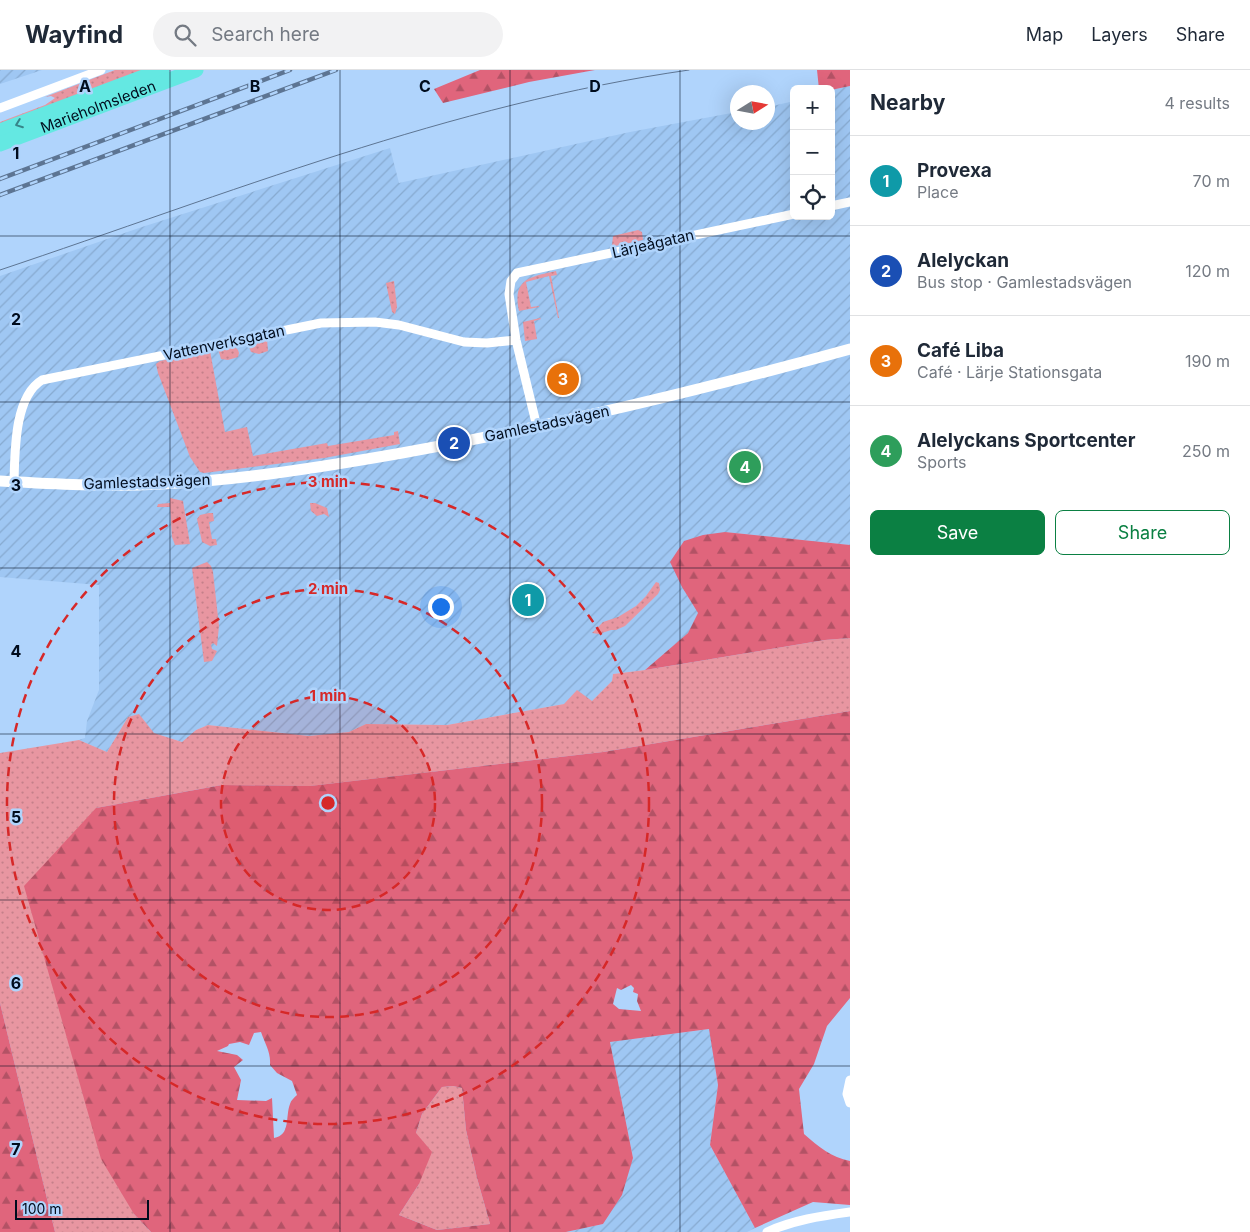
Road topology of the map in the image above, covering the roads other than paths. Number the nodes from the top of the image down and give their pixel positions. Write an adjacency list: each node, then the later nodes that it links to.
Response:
1 (101, 70): 4 (street)
2 (162, 70): 5 (highway, Marieholmsleden, one-way to 5)
3 (196, 70): 6 (highway, Marieholmsleden)
4 (0, 108)
5 (0, 131)
6 (0, 144)
7 (850, 202): 8 (street)
8 (835, 205)
9 (790, 215): 10 (street, Lärjeågatan)
10 (516, 340): 12 (street); 14 (street, Vattenverksgatan)
11 (850, 349): 12 (street, Gamlestadsvägen)
12 (537, 427): 14 (street, Gamlestadsvägen)
13 (0, 481): 14 (street, Gamlestadsvägen)
14 (14, 482)
15 (850, 1080): 16 (street)
16 (850, 1103)
17 (850, 1212): 18 (street)
18 (767, 1232)

